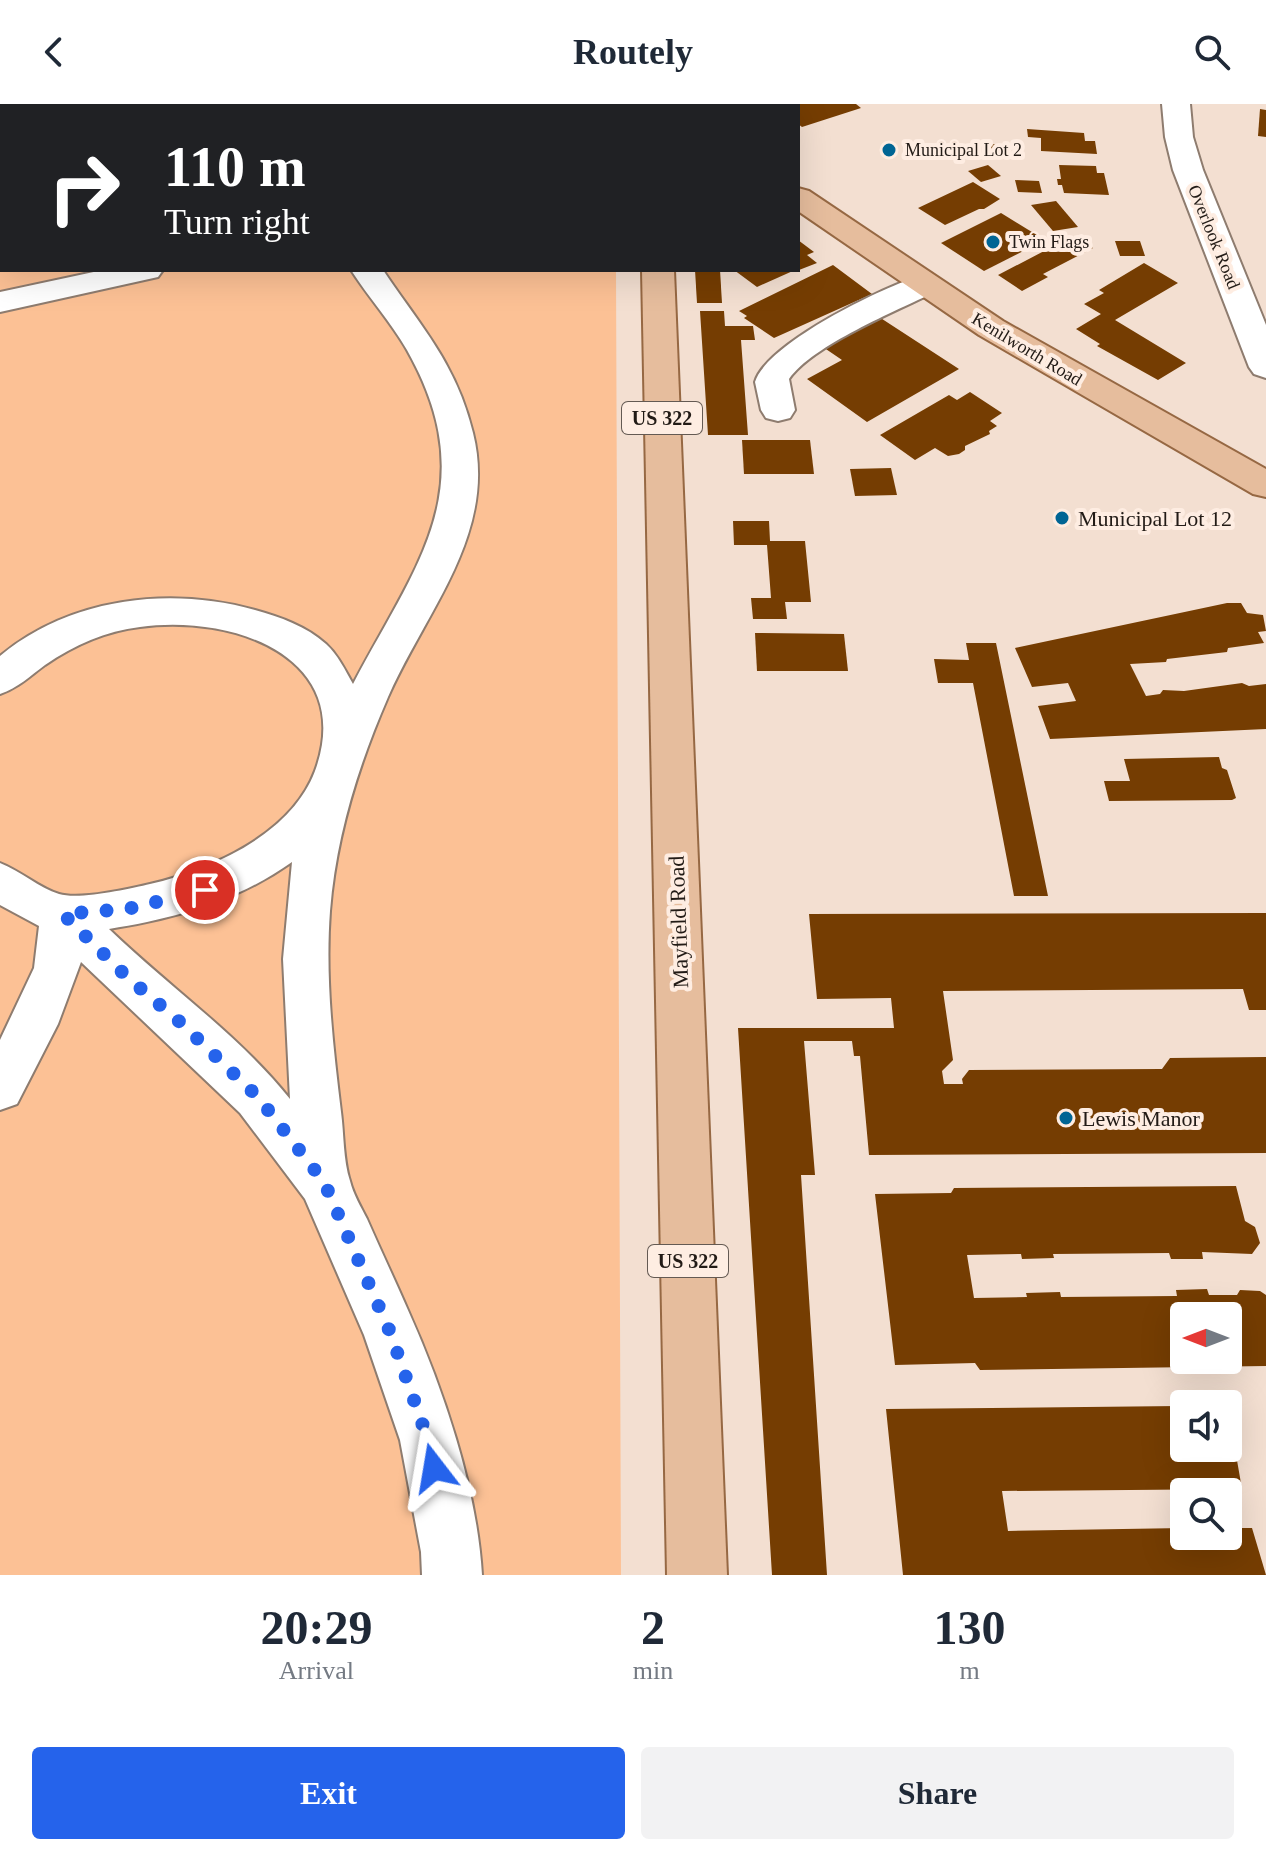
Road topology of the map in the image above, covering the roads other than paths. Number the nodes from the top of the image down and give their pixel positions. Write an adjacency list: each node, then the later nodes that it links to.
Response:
1 (1176, 104): 8 (street, Overlook Road)
2 (800, 198): 6 (main road, Kenilworth Road)
3 (138, 272): 7 (street)
4 (368, 272): 12 (street)
5 (658, 272): 18 (main road, Mayfield Road / US 322)
6 (924, 285): 9 (street); 10 (main road, Kenilworth Road)
7 (0, 302)
8 (1266, 365)
9 (778, 410)
10 (1266, 485)
11 (0, 679): 12 (street)
12 (331, 783): 14 (street); 16 (street)
13 (0, 882): 14 (street)
14 (63, 914): 15 (street); 16 (street)
15 (0, 1088)
16 (324, 1182): 17 (street)
17 (452, 1575)
18 (697, 1575)

